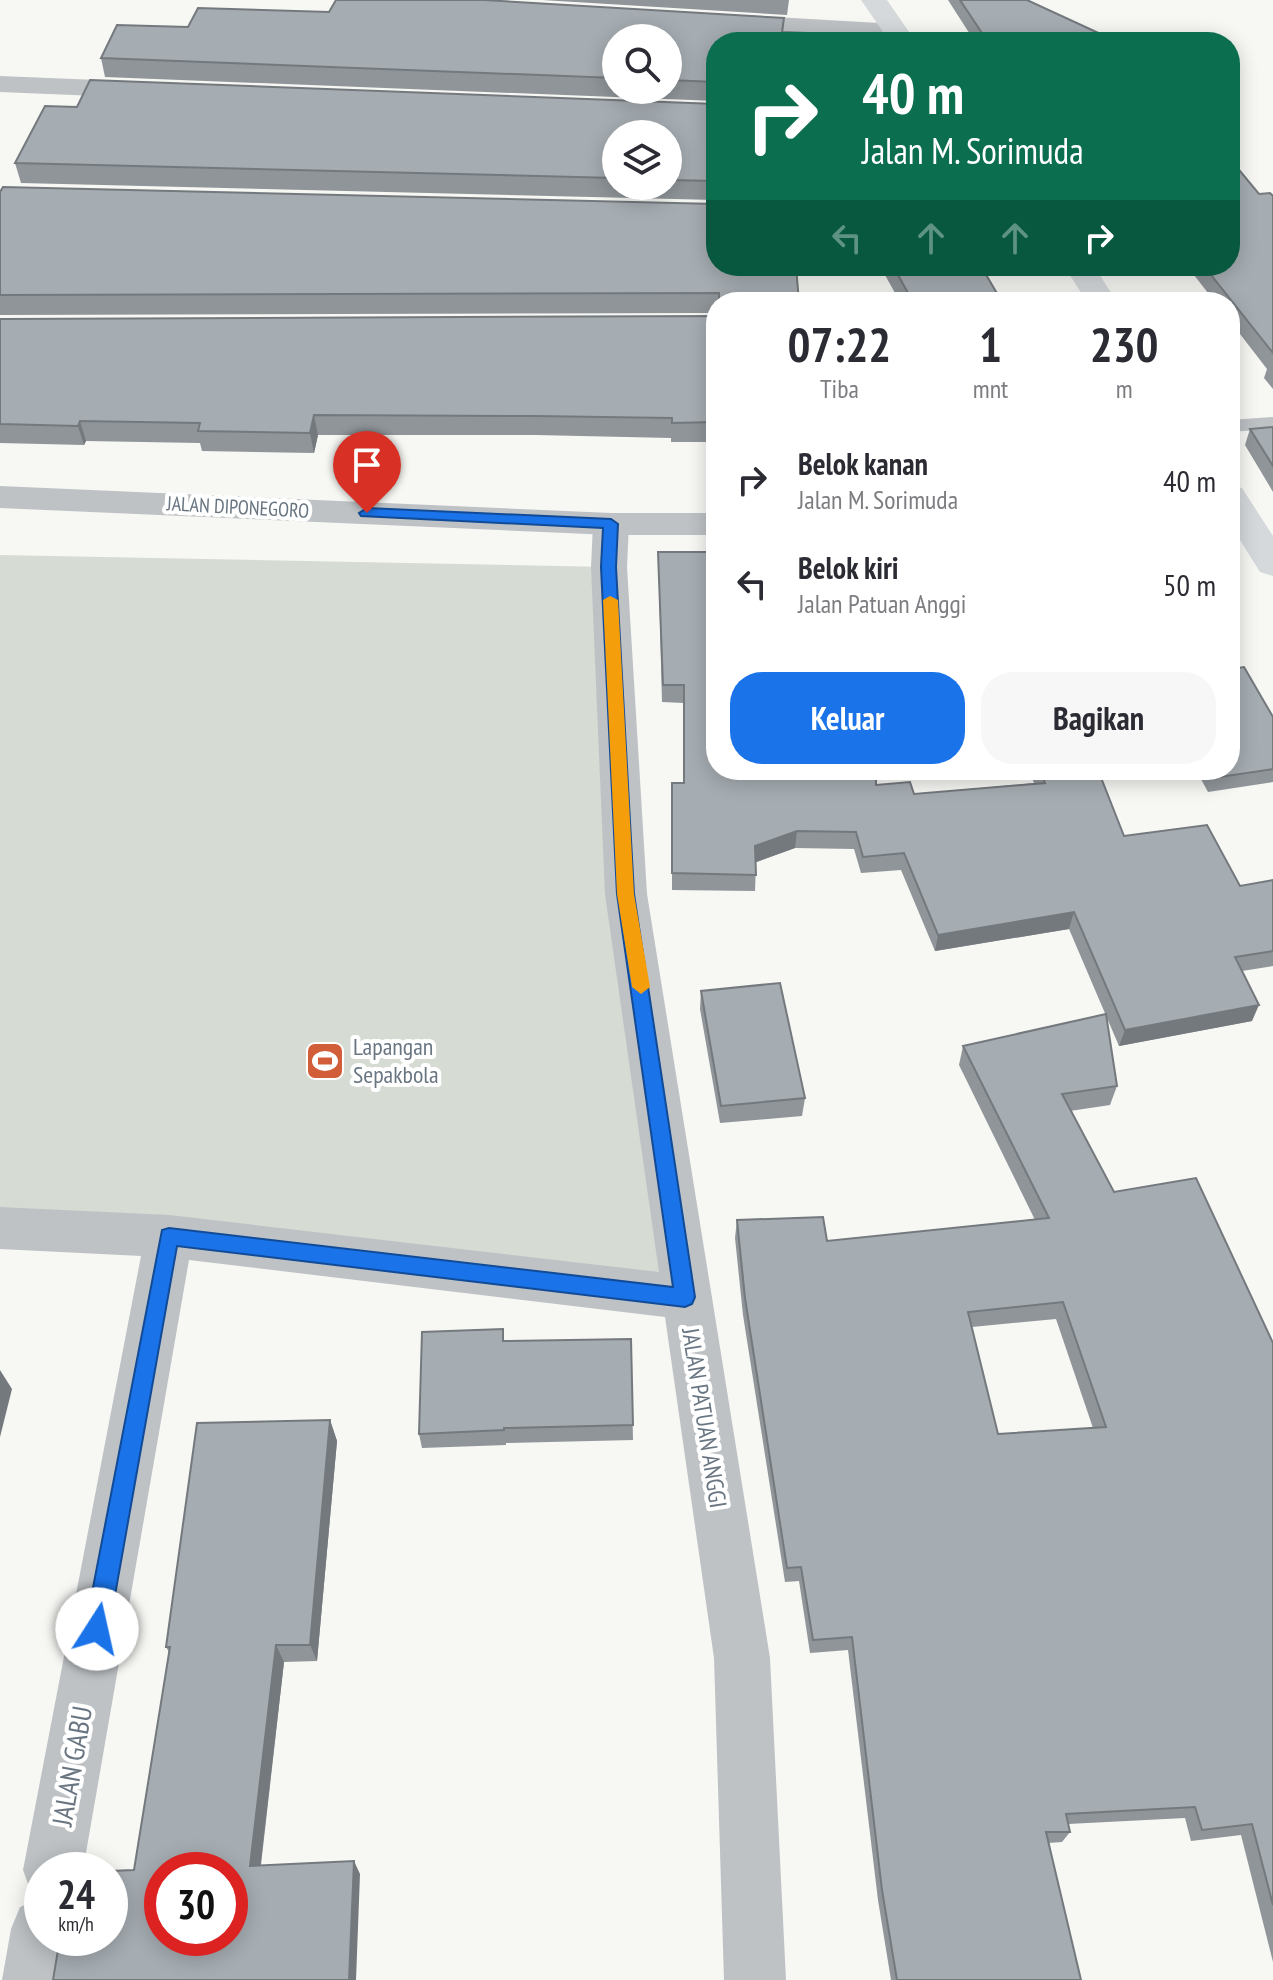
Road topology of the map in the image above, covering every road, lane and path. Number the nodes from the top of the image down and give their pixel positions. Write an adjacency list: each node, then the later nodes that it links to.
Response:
1 (874, 0): 4 (highway)
2 (693, 20): 3 (street)
3 (839, 32)
4 (896, 32)
5 (0, 84): 6 (street)
6 (174, 91)
7 (1273, 423): 8 (lane)
8 (1240, 425)
9 (0, 497): 10 (street, JALAN DIPONEGORO)
10 (611, 524): 11 (street, JALAN DIPONEGORO); 16 (street, JALAN PATUAN ANGGI)
11 (706, 524)
12 (1240, 527): 13 (highway)
13 (1273, 564)
14 (0, 1228): 15 (street)
15 (169, 1236): 16 (street); 17 (street, JALAN GABU)
16 (685, 1297): 20 (street, JALAN PATUAN ANGGI)
17 (56, 1852)
18 (37, 1956): 19 (street)
19 (33, 1980)
20 (755, 1980)

